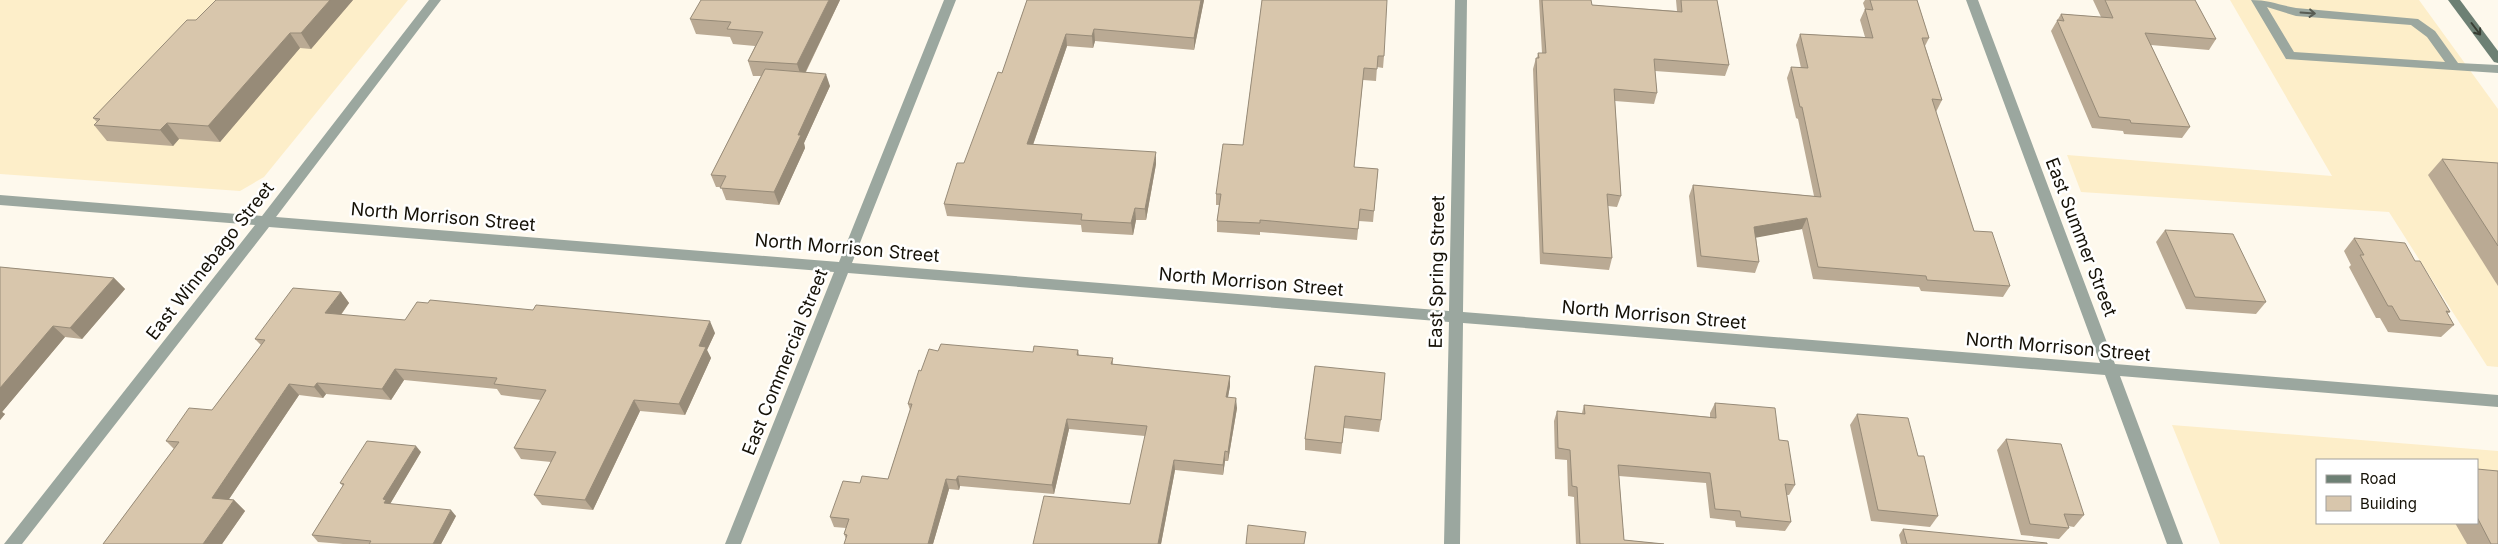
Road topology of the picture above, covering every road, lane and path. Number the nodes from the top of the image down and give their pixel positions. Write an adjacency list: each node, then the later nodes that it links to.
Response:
1 (435, 0): 12 (street, East Winnebago Street)
2 (950, 0): 13 (street, East Commercial Street)
3 (1461, 0): 14 (street, East Spring Street)
4 (1972, 0): 15 (street, East Summer Street)
5 (2257, 0): 9 (street)
6 (2262, 0): 9 (street, one-way to 9)
7 (2454, 0): 8 (main road, one-way to 8)
8 (2498, 59)
9 (2454, 66): 10 (street)
10 (2498, 70)
11 (0, 200): 12 (street, North Morrison Street)
12 (266, 221): 13 (street, North Morrison Street); 17 (street, East Winnebago Street)
13 (843, 266): 14 (street, North Morrison Street); 18 (street, East Commercial Street)
14 (1455, 318): 15 (street, North Morrison Street); 19 (street, East Spring Street)
15 (2110, 370): 16 (street, North Morrison Street); 20 (street, East Summer Street)
16 (2498, 401)
17 (12, 544)
18 (733, 544)
19 (1452, 544)
20 (2175, 544)

